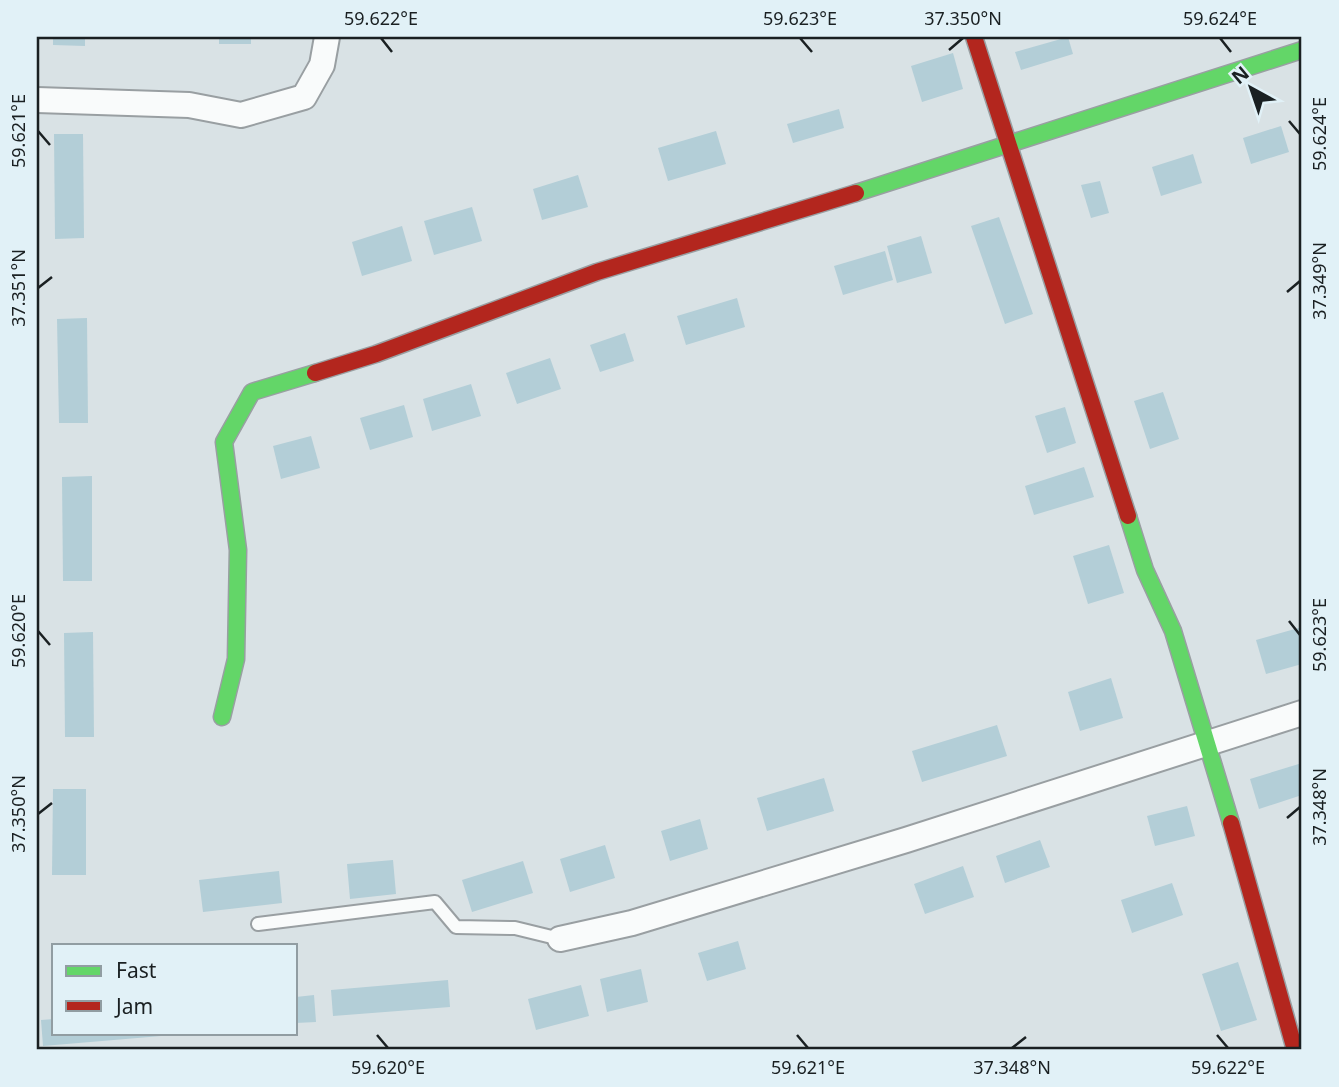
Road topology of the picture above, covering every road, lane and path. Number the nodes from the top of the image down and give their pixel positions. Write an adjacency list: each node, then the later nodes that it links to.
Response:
1 (327, 37): 4 (street)
2 (974, 37): 5 (street)
3 (1302, 50): 5 (street)
4 (37, 100)
5 (1007, 145): 7 (street); 8 (street)
6 (1302, 713): 8 (street)
7 (222, 717)
8 (1207, 744): 10 (street); 11 (street)
9 (258, 925): 10 (lane)
10 (560, 939)
11 (1295, 1050)

